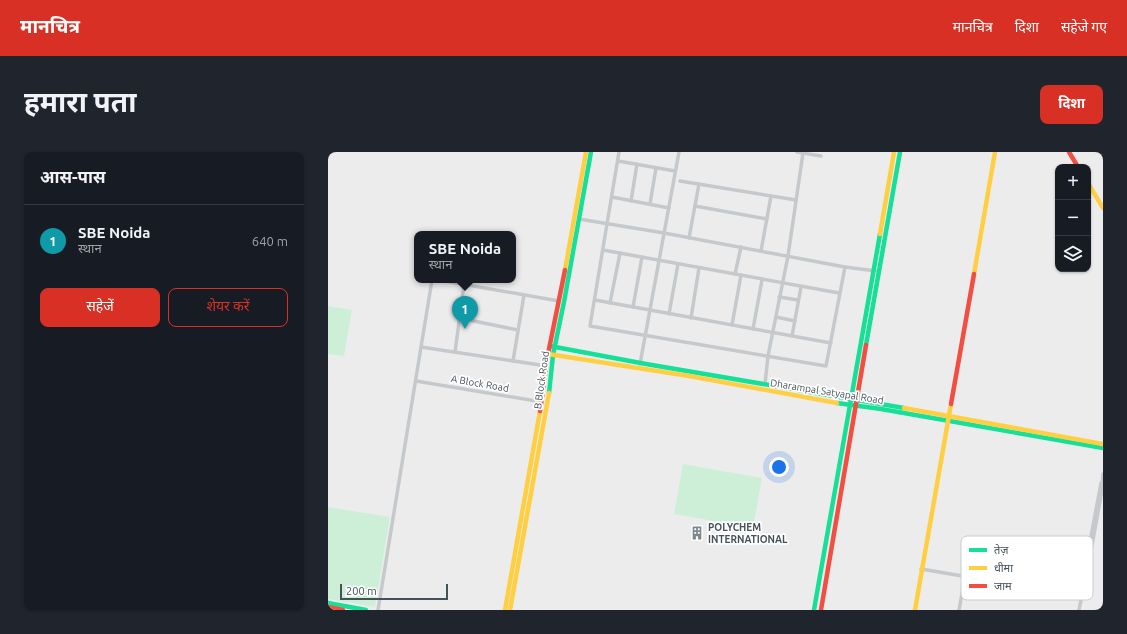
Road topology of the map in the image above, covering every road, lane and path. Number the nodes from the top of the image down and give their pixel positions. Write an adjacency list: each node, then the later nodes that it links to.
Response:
1 (586, 152): 59 (street, B Block Road)
2 (591, 152): 30 (street, B Block Road)
3 (619, 152): 14 (street)
4 (679, 152): 18 (street)
5 (797, 152): 11 (street)
6 (894, 152): 45 (street)
7 (900, 152): 45 (street)
8 (995, 152): 89 (street)
9 (1069, 152): 16 (street)
10 (1099, 152): 12 (street)
11 (803, 153): 13 (street); 24 (street)
12 (1103, 154)
13 (821, 156)
14 (618, 161): 15 (street); 23 (street)
15 (637, 164): 17 (street); 25 (street)
16 (1076, 164)
17 (656, 168): 18 (street); 26 (street)
18 (675, 171): 28 (street)
19 (680, 181): 20 (street)
20 (699, 184): 22 (street); 27 (street)
21 (1091, 188): 29 (street)
22 (771, 196): 24 (street); 31 (street)
23 (612, 197): 25 (street); 32 (street)
24 (796, 200): 39 (street)
25 (631, 201): 26 (street)
26 (650, 204): 28 (street)
27 (695, 206): 31 (street); 34 (street)
28 (669, 208): 33 (street)
29 (1103, 208)
30 (579, 219): 32 (street); 76 (street, B Block Road)
31 (767, 219): 37 (street)
32 (607, 224): 33 (street); 36 (street)
33 (664, 233): 34 (street); 41 (street)
34 (689, 238): 35 (street)
35 (741, 247): 37 (street); 46 (street)
36 (603, 250): 38 (street); 57 (street)
37 (761, 251): 39 (street)
38 (620, 253): 40 (street); 60 (street)
39 (788, 256): 43 (street); 51 (street)
40 (642, 257): 41 (street); 61 (street)
41 (660, 260): 42 (street); 62 (street)
42 (678, 264): 44 (street); 63 (street)
43 (844, 267): 45 (street); 54 (street)
44 (699, 268): 46 (street); 66 (street)
45 (876, 271): 85 (street); 86 (street)
46 (735, 274): 47 (street)
47 (740, 275): 48 (street); 68 (street)
48 (762, 280): 51 (street); 69 (street)
49 (432, 283): 75 (street)
50 (454, 283): 52 (street)
51 (782, 283): 53 (street); 56 (street)
52 (464, 285): 55 (street); 65 (street)
53 (801, 286): 54 (street); 58 (street)
54 (839, 293): 74 (street)
55 (524, 295): 59 (street); 70 (street)
56 (779, 297): 58 (street); 64 (street)
57 (594, 300): 60 (street); 72 (street)
58 (798, 300): 67 (street)
59 (560, 301): 76 (street, B Block Road)
60 (610, 303): 61 (street)
61 (633, 307): 62 (street)
62 (651, 310): 63 (street); 72 (street)
63 (669, 314): 66 (street)
64 (776, 317): 67 (street); 71 (street)
65 (459, 318): 70 (street); 77 (street)
66 (690, 318): 68 (street)
67 (795, 321): 73 (street)
68 (732, 325): 69 (street)
69 (754, 329): 71 (street)
70 (518, 330): 80 (street)
71 (773, 333): 73 (street); 79 (street)
72 (646, 335): 79 (street); 81 (street)
73 (792, 336): 74 (street)
74 (831, 343): 79 (street)
75 (421, 347): 77 (street); 83 (street)
76 (553, 347): 78 (street, B Block Road); 81 (street, Dharampal Satyapal Road)
77 (455, 352): 80 (street)
78 (551, 355): 82 (street, B Block Road); 88 (street, Dharampal Satyapal Road); 104 (street, B Block Road)
79 (768, 356): 84 (street)
80 (512, 361): 82 (street)
81 (640, 364): 84 (street, Dharampal Satyapal Road)
82 (547, 366): 87 (street, B Block Road)
83 (416, 381): 87 (street, A Block Road); 102 (street)
84 (765, 384): 85 (street, Dharampal Satyapal Road)
85 (851, 399): 86 (street, Dharampal Satyapal Road); 88 (street)
86 (857, 399): 88 (street); 89 (street, Dharampal Satyapal Road)
87 (542, 402): 103 (street, B Block Road)
88 (853, 406): 89 (street, Dharampal Satyapal Road); 105 (street); 106 (street)
89 (948, 418): 90 (street, Dharampal Satyapal Road); 91 (street, Dharampal Satyapal Road); 94 (street)
90 (1103, 444)
91 (1103, 448)
92 (1103, 474): 93 (street)
93 (1093, 540)
94 (921, 569): 95 (street); 107 (street)
95 (961, 576)
96 (961, 599): 108 (street)
97 (1081, 600): 109 (street)
98 (328, 604): 101 (street)
99 (328, 607): 100 (street)
100 (343, 610)
101 (366, 610)
102 (378, 610)
103 (505, 610)
104 (510, 610)
105 (814, 610)
106 (821, 610)
107 (914, 610)
108 (959, 610)
109 (1079, 610)

